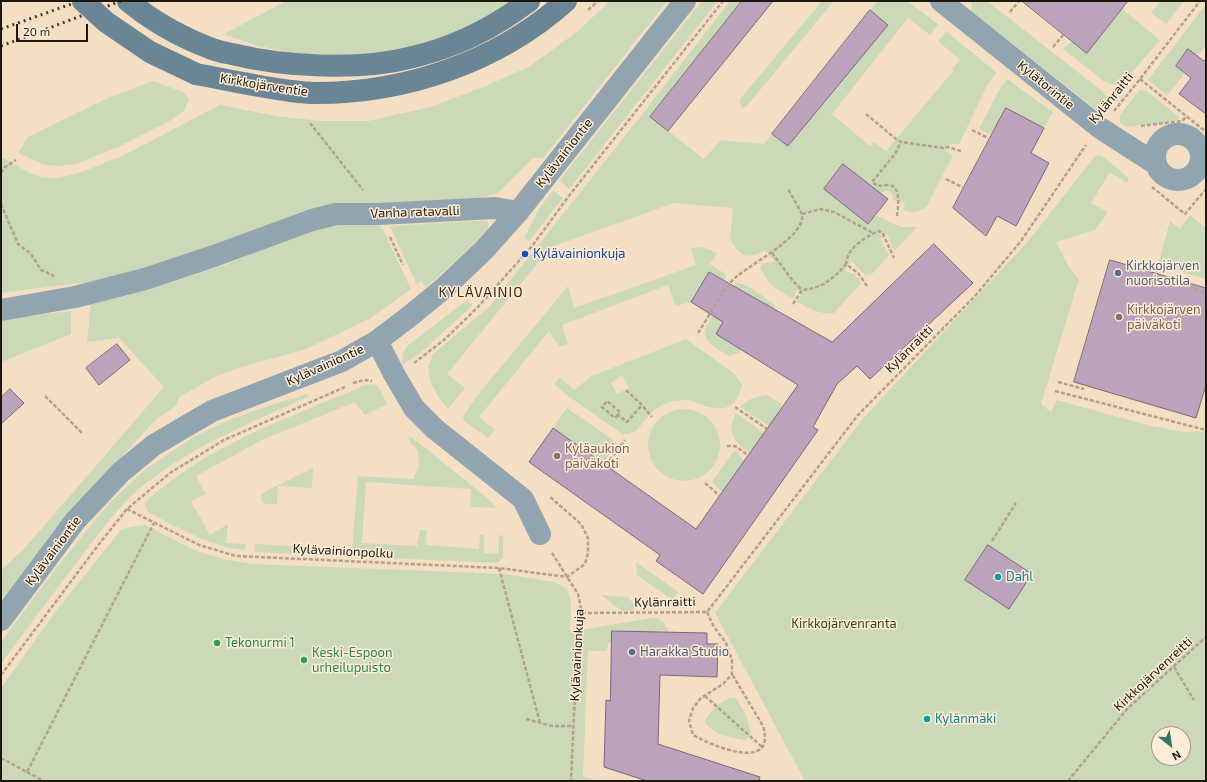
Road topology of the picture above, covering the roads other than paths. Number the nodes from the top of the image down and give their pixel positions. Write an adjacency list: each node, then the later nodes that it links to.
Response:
1 (83, 1): 4 (main road, Kirkkojärventie, bridge)
2 (128, 1): 3 (main road, Kirkkojärventie)
3 (529, 1)
4 (566, 1)
5 (685, 1): 8 (street, Kylävainiontie)
6 (940, 1): 7 (street, Kylätorintie)
7 (1156, 164)
8 (518, 212): 9 (street, Vanha ratavalli); 10 (street, Kylävainiontie)
9 (1, 310)
10 (377, 341): 11 (street); 12 (street, Kylävainiontie)
11 (540, 534)
12 (1, 620)

